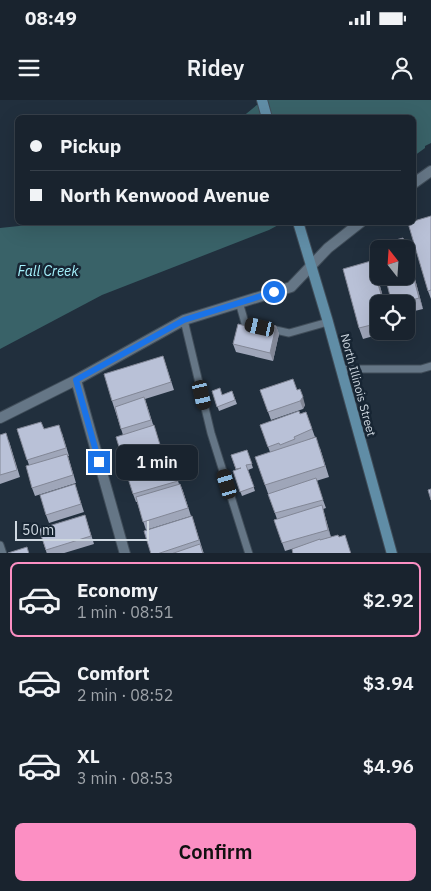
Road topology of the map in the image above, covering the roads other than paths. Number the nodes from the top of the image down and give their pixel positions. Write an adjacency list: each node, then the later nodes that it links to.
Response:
1 (262, 100): 2 (main road)
2 (266, 115)
3 (431, 170): 4 (street)
4 (416, 181)
5 (299, 225): 7 (main road, North Illinois Street)
6 (357, 225): 7 (street)
7 (312, 266): 8 (street); 10 (main road, North Illinois Street)
8 (240, 302): 9 (street); 10 (lane)
9 (184, 320): 13 (street); 16 (lane)
10 (328, 322): 12 (main road, North Illinois Street)
11 (431, 366): 12 (lane)
12 (340, 368): 17 (main road, North Illinois Street)
13 (76, 380): 14 (street); 15 (street)
14 (0, 418)
15 (125, 553)
16 (249, 553)
17 (392, 553)

